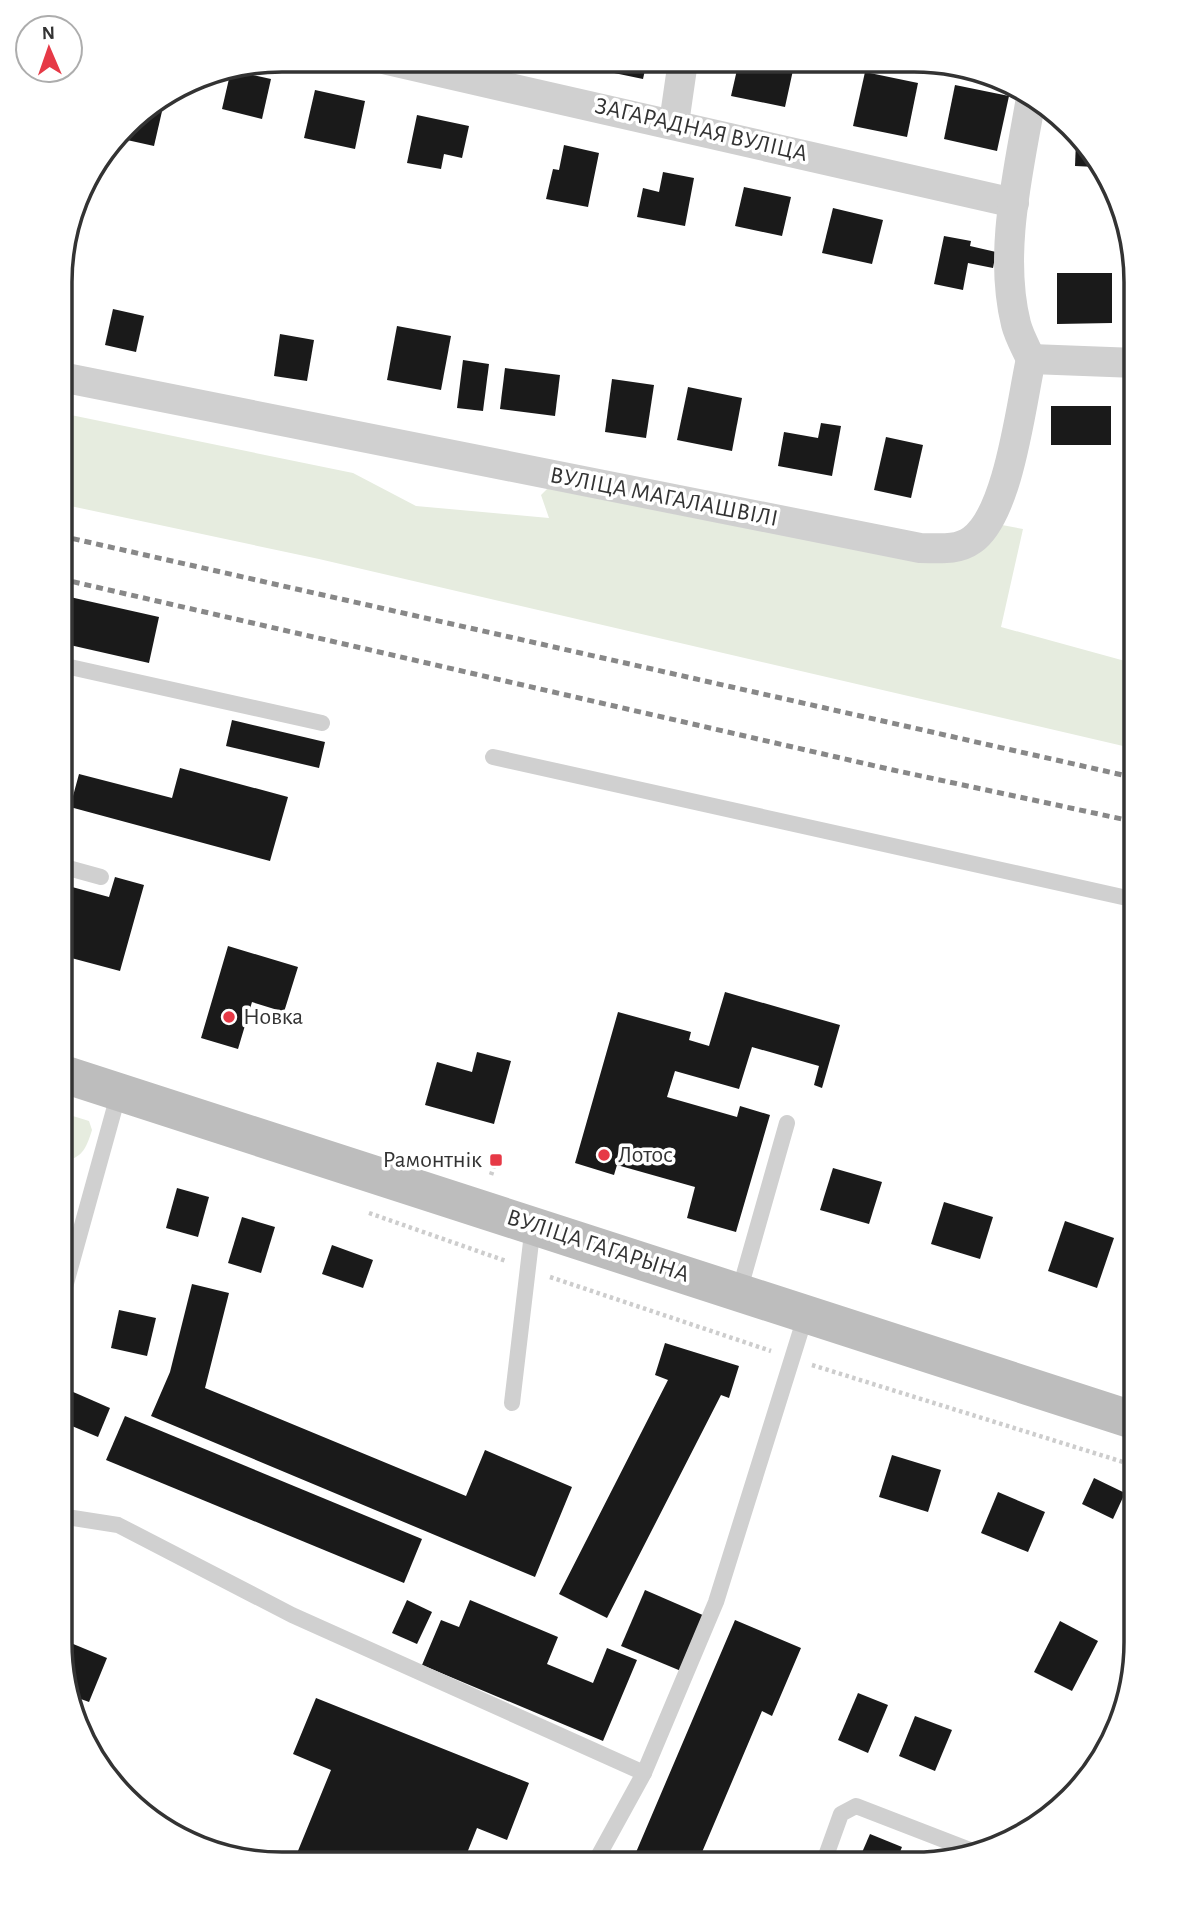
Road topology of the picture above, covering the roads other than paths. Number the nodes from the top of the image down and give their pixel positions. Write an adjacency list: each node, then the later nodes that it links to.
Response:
1 (442, 72): 4 (street, ЗАГАРАДНАЯ ВУЛІЦА)
2 (681, 72): 4 (street)
3 (1030, 107): 5 (street)
4 (674, 123): 5 (street, ЗАГАРАДНАЯ ВУЛІЦА)
5 (1014, 203): 6 (street)
6 (1031, 359): 7 (street); 8 (street, ВУЛІЦА МАГАЛАШВІЛІ)
7 (1124, 363)
8 (72, 379)
9 (72, 667): 10 (lane)
10 (322, 723)
11 (493, 757): 14 (lane)
12 (72, 869): 13 (lane)
13 (100, 877)
14 (1124, 897)
15 (72, 1077): 16 (main road, ВУЛІЦА ГАГАРЫНА)
16 (119, 1092): 18 (main road, ВУЛІЦА ГАГАРЫНА); 19 (lane)
17 (787, 1123): 20 (lane)
18 (533, 1225): 20 (main road, ВУЛІЦА ГАГАРЫНА); 22 (lane)
19 (72, 1262)
20 (739, 1292): 21 (main road, ВУЛІЦА ГАГАРЫНА)
21 (806, 1314): 23 (main road, ВУЛІЦА ГАГАРЫНА); 25 (lane)
22 (512, 1403)
23 (1124, 1417)
24 (72, 1518): 25 (lane)
25 (644, 1773): 27 (lane)
26 (961, 1846): 28 (lane)
27 (601, 1852)
28 (827, 1852)

